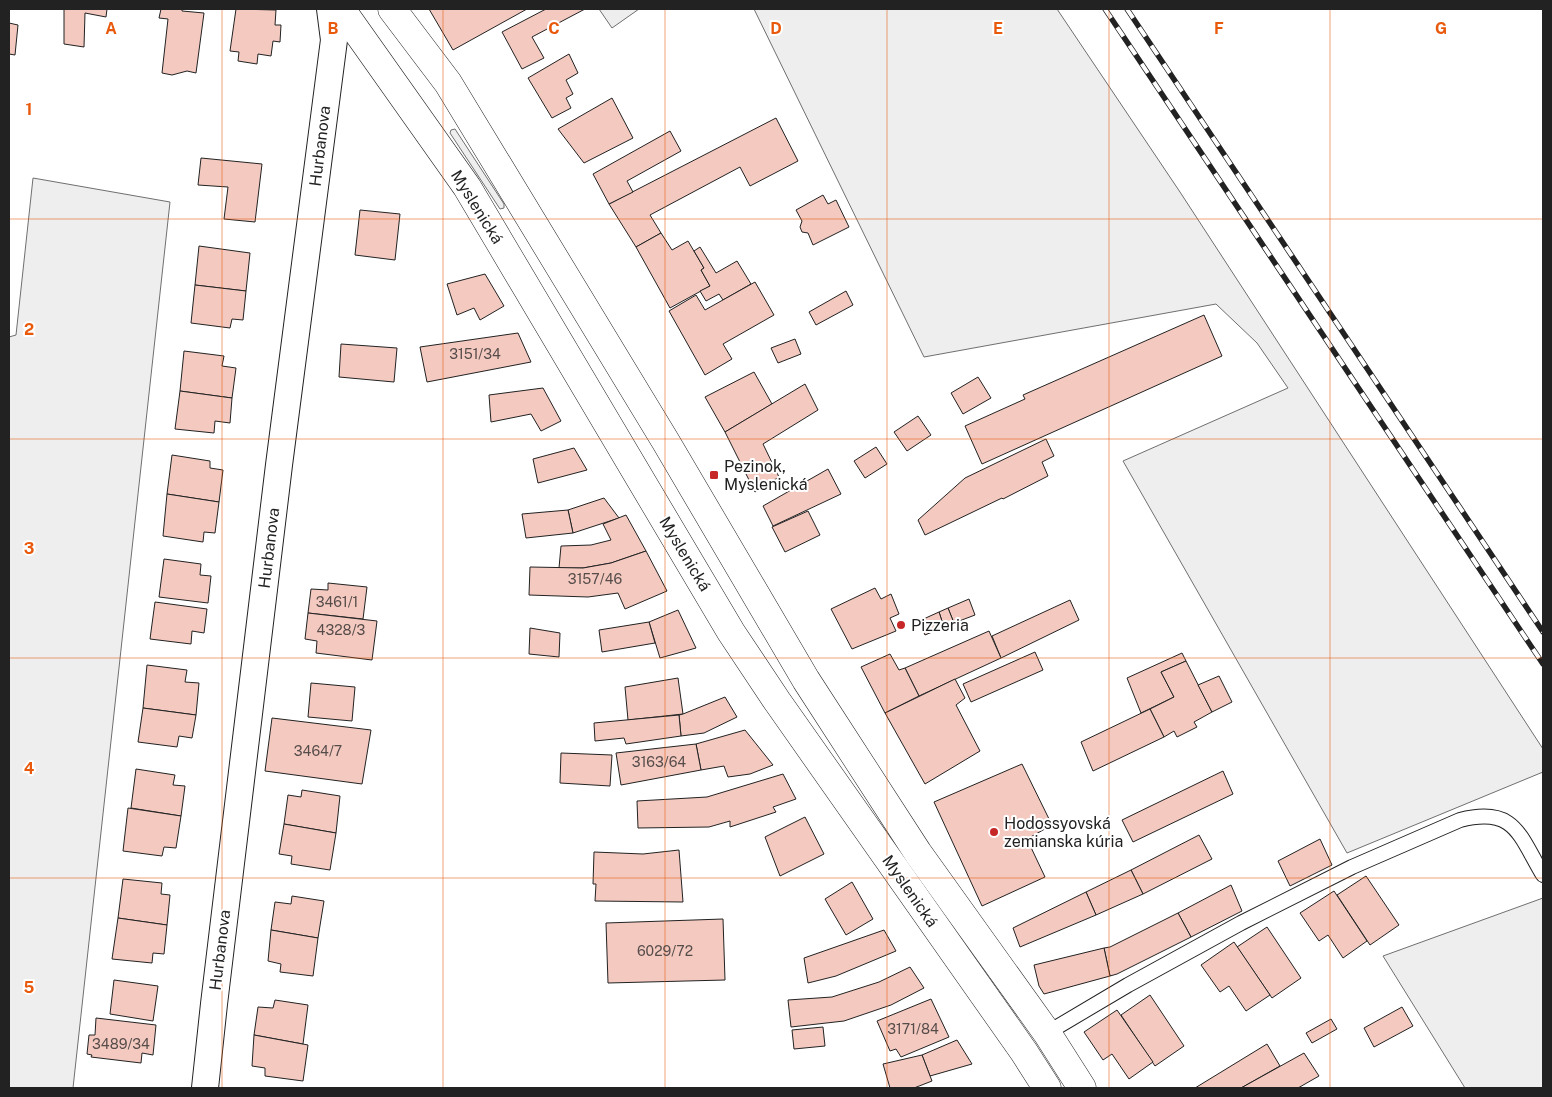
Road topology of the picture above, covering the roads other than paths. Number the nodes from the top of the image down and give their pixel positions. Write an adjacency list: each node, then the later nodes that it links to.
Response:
1 (330, 9): 6 (street, Hurbanova)
2 (341, 9): 7 (main road, Myslenická)
3 (392, 9): 5 (main road, Myslenická)
4 (1543, 875): 5 (lane)
5 (1047, 1033): 8 (main road, Myslenická)
6 (205, 1088)
7 (1047, 1088)
8 (1082, 1088)

